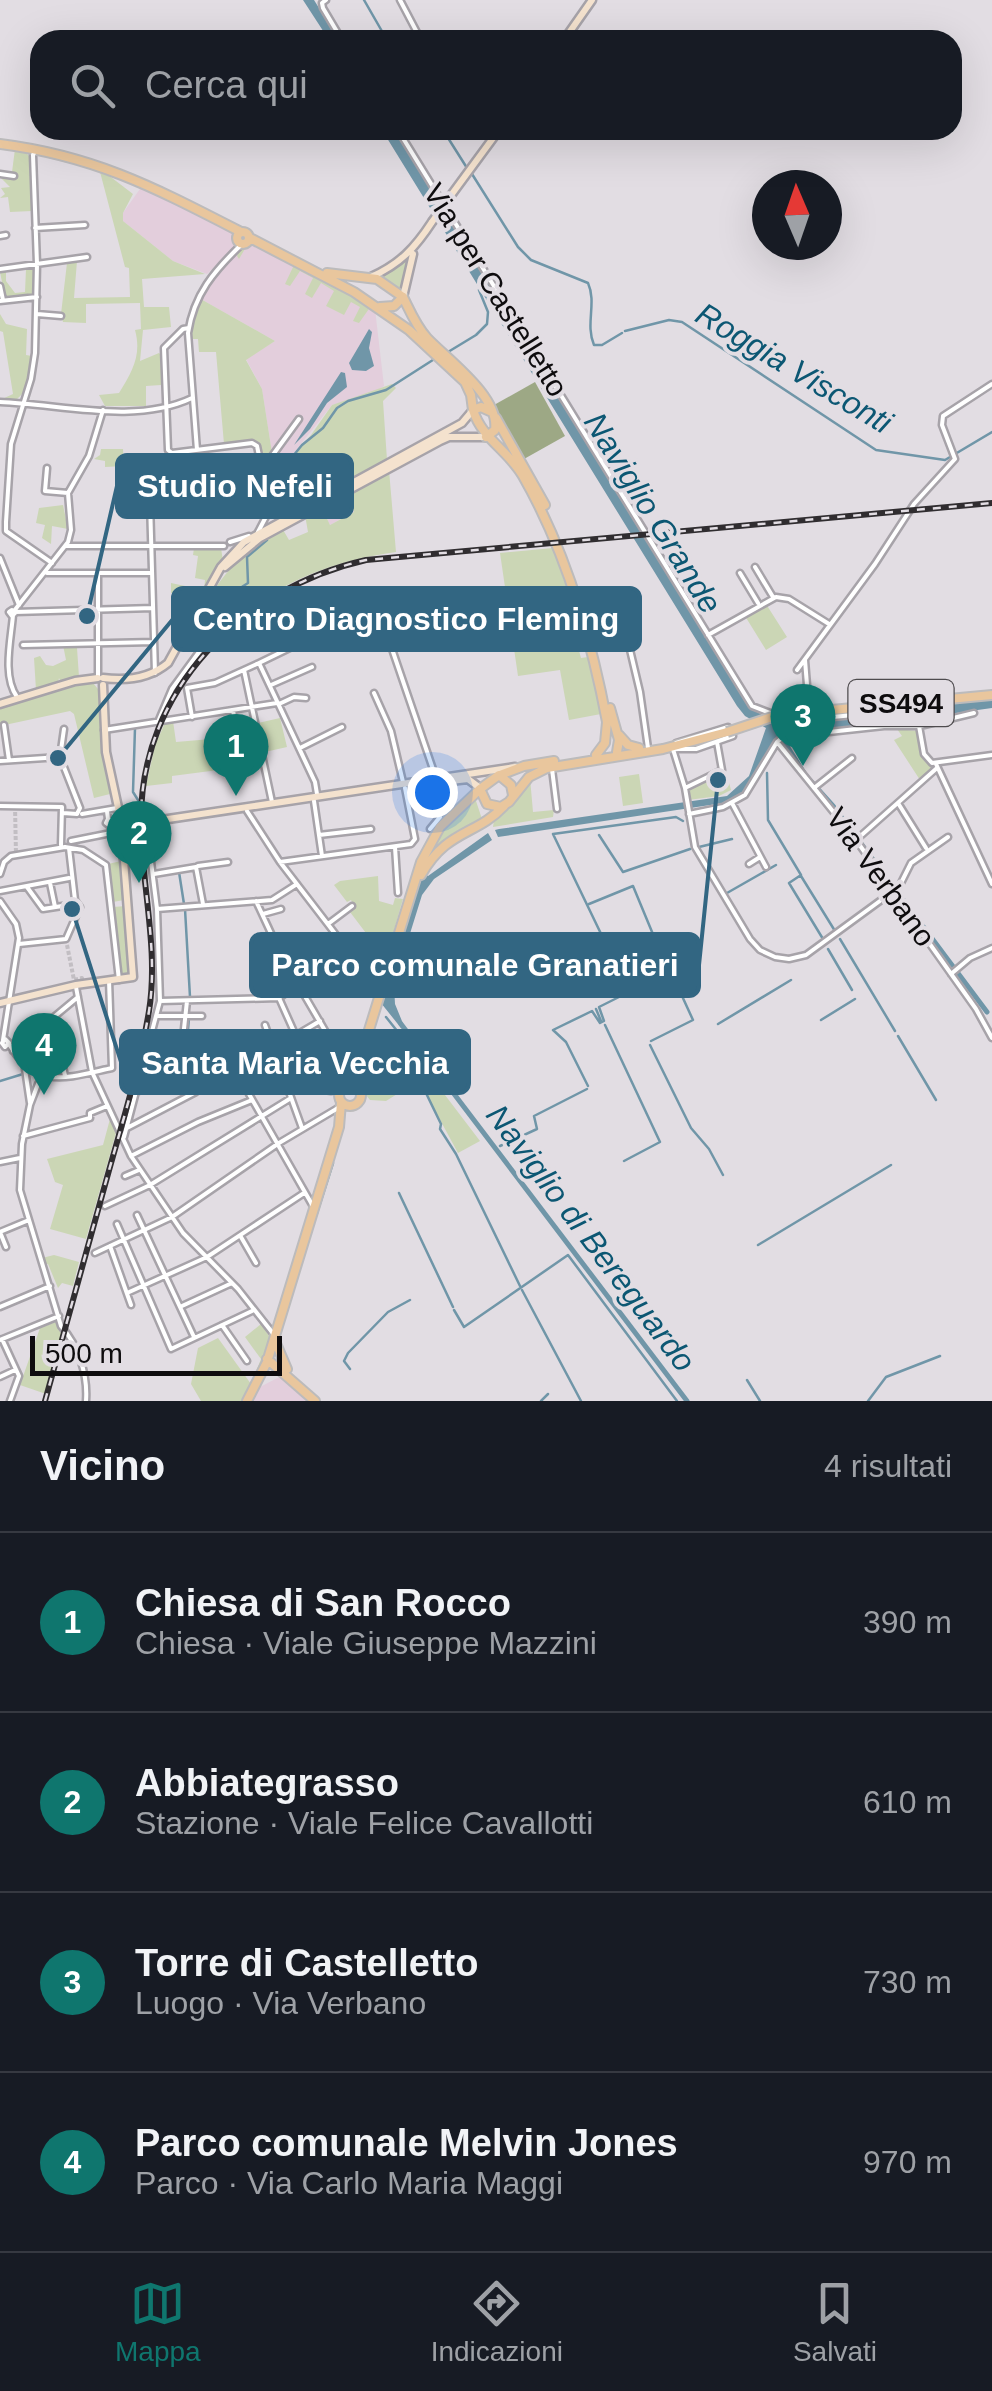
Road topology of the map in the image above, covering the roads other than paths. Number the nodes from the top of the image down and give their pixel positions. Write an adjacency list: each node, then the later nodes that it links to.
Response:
1 (326, 0): 4 (street)
2 (400, 0): 5 (street)
3 (592, 0): 6 (street)
4 (336, 30)
5 (416, 30)
6 (571, 30)
7 (404, 140): 75 (street, Via per Castelletto)
8 (492, 140): 16 (street, bridge)
9 (0, 144): 10 (main road)
10 (35, 158): 14 (street); 15 (main road)
11 (0, 174): 12 (street)
12 (14, 176)
13 (85, 225): 14 (street)
14 (35, 228): 18 (street)
15 (243, 240): 19 (main road); 29 (street)
16 (415, 248): 21 (street); 24 (street)
17 (87, 257): 18 (street)
18 (37, 264): 20 (street); 23 (street)
19 (308, 267): 21 (main road); 26 (main road)
20 (0, 269)
21 (371, 277): 24 (main road); 26 (main road)
22 (0, 286): 25 (street)
23 (37, 296): 25 (street); 27 (street)
24 (404, 296): 26 (main road); 37 (main road)
25 (2, 300)
26 (376, 306): 36 (main road)
27 (36, 314): 28 (street); 33 (street)
28 (61, 316)
29 (189, 328): 31 (street); 34 (street)
30 (992, 384): 72 (street)
31 (194, 398): 34 (street); 40 (street)
32 (0, 402): 33 (street)
33 (22, 403): 35 (street); 47 (street)
34 (167, 409): 35 (street); 40 (street)
35 (103, 410): 43 (street)
36 (473, 410): 37 (main road); 39 (main road); 46 (street)
37 (494, 415): 39 (main road); 106 (main road)
38 (299, 419): 42 (street)
39 (486, 437): 53 (street); 114 (main road)
40 (197, 450): 42 (street)
41 (47, 468): 43 (street)
42 (263, 468): 45 (street)
43 (68, 493): 50 (street)
44 (150, 502): 51 (street)
45 (270, 510): 46 (street); 48 (street)
46 (283, 519): 48 (street)
47 (6, 531): 49 (street); 55 (street)
48 (257, 533): 53 (street)
49 (0, 536)
50 (64, 546): 51 (street); 55 (street)
51 (151, 546): 52 (street); 58 (street)
52 (224, 546): 53 (street); 53 (street)
53 (233, 552): 84 (street)
54 (0, 558): 64 (street)
55 (52, 563): 57 (street)
56 (755, 566): 62 (street)
57 (45, 573): 60 (street); 64 (street)
58 (152, 573): 60 (street); 65 (street)
59 (740, 573): 63 (street)
60 (98, 574): 66 (street)
61 (304, 595): 74 (street)
62 (773, 597): 63 (street); 72 (street)
63 (758, 604): 75 (street)
64 (19, 605): 68 (street)
65 (153, 608): 66 (street); 76 (street)
66 (99, 610): 68 (street); 77 (street)
67 (0, 612): 68 (street)
68 (13, 613): 89 (street)
69 (622, 616): 112 (street)
70 (349, 618): 125 (street)
71 (205, 622): 99 (street)
72 (829, 624): 79 (street)
73 (329, 629): 74 (street)
74 (314, 635): 80 (street)
75 (708, 635): 95 (street, Via per Castelletto)
76 (154, 642): 77 (street); 84 (street)
77 (99, 643): 78 (street); 85 (street)
78 (23, 645)
79 (804, 660): 83 (street); 96 (street)
80 (259, 663): 82 (street); 86 (street)
81 (312, 667): 86 (street)
82 (244, 670): 93 (street); 98 (street)
83 (797, 670)
84 (154, 672): 85 (street)
85 (99, 680): 89 (street); 104 (street)
86 (270, 686): 91 (street)
87 (374, 693): 126 (street)
88 (992, 695): 95 (main road, SS494)
89 (21, 698): 92 (street)
90 (306, 698): 91 (street)
91 (278, 703): 93 (street); 111 (street)
92 (0, 704)
93 (251, 707): 94 (street); 132 (street)
94 (233, 710): 98 (street); 107 (street)
95 (868, 710): 96 (main road, SS494); 100 (street)
96 (810, 712): 105 (main road, SS494, bridge)
97 (974, 714): 100 (street)
98 (192, 716): 99 (street)
99 (158, 722): 104 (street)
100 (920, 725): 109 (street); 122 (street)
101 (4, 726): 119 (street)
102 (342, 727): 111 (street)
103 (64, 729): 116 (street)
104 (104, 730): 137 (street)
105 (728, 733): 108 (street); 110 (main road, SS494)
106 (618, 734): 112 (main road); 113 (main road)
107 (226, 739)
108 (717, 742): 110 (street); 129 (street)
109 (777, 742): 127 (street, Via Verbano); 134 (street)
110 (672, 746): 112 (main road, SS494); 129 (street)
111 (300, 748): 131 (street)
112 (644, 749): 113 (main road, SS494)
113 (615, 754): 114 (main road, SS494); 121 (main road, SS494)
114 (596, 755): 120 (main road, SS494)
115 (992, 755): 122 (street)
116 (59, 756): 119 (street); 142 (street)
117 (852, 758): 127 (street)
118 (0, 760): 119 (street)
119 (8, 760)
120 (524, 766): 123 (street); 124 (main road, SS494)
121 (552, 766): 130 (main road, SS494); 138 (street)
122 (936, 766): 133 (street); 170 (street)
123 (484, 771): 124 (street); 125 (street)
124 (499, 776): 128 (main road, SS494); 130 (main road)
125 (435, 781): 126 (street); 128 (street); 147 (street)
126 (404, 785): 131 (street); 153 (street)
127 (816, 787): 150 (street, Via Verbano)
128 (480, 788): 136 (main road); 175 (main road, SS494)
129 (685, 788): 139 (street)
130 (513, 794): 136 (main road, SS494)
131 (315, 798): 132 (street); 141 (street); 148 (street)
132 (272, 802): 141 (street)
133 (898, 803): 150 (street); 154 (street)
134 (732, 804): 139 (street); 158 (street)
135 (0, 806): 143 (street)
136 (504, 806): 175 (main road, SS494)
137 (119, 807): 140 (street); 145 (street)
138 (557, 809)
139 (688, 809): 174 (street)
140 (106, 810): 142 (street); 145 (street)
141 (248, 810): 144 (street); 161 (street)
142 (81, 811): 143 (street)
143 (63, 813): 152 (street)
144 (147, 822): 145 (street); 166 (street)
145 (119, 828): 151 (street); 179 (street)
146 (371, 829): 148 (street)
147 (430, 829)
148 (319, 835): 157 (street)
149 (948, 837): 174 (street)
150 (858, 838): 174 (street, Via Verbano)
151 (71, 841)
152 (61, 847): 155 (street); 159 (street)
153 (395, 847): 157 (street); 173 (street)
154 (926, 848)
155 (70, 849): 167 (street); 180 (street)
156 (0, 854): 159 (street)
157 (322, 856): 161 (street)
158 (760, 857): 162 (street); 164 (street)
159 (8, 858): 165 (street)
160 (228, 862): 163 (street)
161 (280, 862): 169 (street)
162 (749, 864)
163 (196, 867): 166 (street); 181 (street)
164 (766, 867)
165 (0, 874)
166 (154, 874): 184 (street)
167 (72, 878): 168 (street); 178 (street)
168 (50, 882): 171 (street); 183 (street)
169 (297, 884): 177 (street); 187 (street)
170 (992, 884)
171 (27, 887): 172 (street); 183 (street)
172 (0, 890)
173 (398, 893)
174 (892, 893): 193 (street, Via Verbano)
175 (410, 897): 221 (main road, SS494)
176 (0, 901): 188 (street)
177 (256, 901): 181 (street); 186 (street)
178 (78, 903): 183 (street); 188 (street)
179 (128, 903): 180 (street); 195 (street)
180 (111, 904): 195 (street)
181 (203, 905): 184 (street)
182 (352, 906): 187 (street)
183 (56, 908)
184 (158, 909): 203 (street)
185 (281, 909): 186 (street)
186 (263, 914): 198 (street)
187 (328, 924): 190 (street)
188 (19, 944): 202 (street)
189 (992, 948): 193 (street)
190 (353, 956): 191 (street); 192 (street)
191 (359, 964): 192 (street); 196 (street)
192 (351, 969): 198 (street)
193 (952, 972): 216 (street, Via Verbano)
194 (108, 980): 195 (street); 197 (street); 226 (street)
195 (119, 980)
196 (373, 982)
197 (76, 985): 199 (street); 202 (street)
198 (296, 987): 200 (street); 210 (street)
199 (78, 997): 208 (street); 226 (street)
200 (279, 998): 201 (street); 215 (street)
201 (187, 1000): 203 (street); 206 (street)
202 (11, 1001): 204 (street); 209 (street)
203 (160, 1001): 205 (street)
204 (0, 1003)
205 (157, 1016): 206 (street); 220 (street)
206 (186, 1016): 207 (street); 217 (street)
207 (202, 1016)
208 (52, 1019): 218 (street); 229 (street)
209 (7, 1021): 211 (street); 218 (street)
210 (320, 1021): 214 (street); 215 (street)
211 (0, 1024)
212 (265, 1025): 219 (street)
213 (228, 1034): 217 (street)
214 (326, 1034)
215 (296, 1036): 219 (street); 223 (street)
216 (992, 1038)
217 (184, 1044): 220 (street)
218 (6, 1045): 224 (street)
219 (274, 1048): 222 (street); 231 (street)
220 (147, 1058): 234 (street)
221 (360, 1059): 232 (main road); 235 (main road)
222 (245, 1060)
223 (308, 1064)
224 (26, 1068): 227 (street); 238 (street)
225 (191, 1071): 230 (street); 234 (street); 243 (street)
226 (92, 1072): 229 (street); 239 (street)
227 (34, 1073): 228 (street); 233 (street)
228 (47, 1076): 229 (street); 233 (street)
229 (65, 1076)
230 (251, 1080): 231 (street); 237 (street)
231 (286, 1084): 235 (street); 236 (street)
232 (360, 1090): 235 (main road); 240 (main road)
233 (34, 1092): 238 (street)
234 (136, 1092): 243 (street)
235 (339, 1095): 240 (main road); 242 (main road); 244 (street)
236 (291, 1098): 241 (street); 244 (street)
237 (252, 1100): 241 (street); 248 (street)
238 (30, 1105): 245 (street)
239 (108, 1106): 245 (street); 246 (street)
240 (352, 1107): 242 (main road)
241 (262, 1117): 247 (street); 253 (street)
242 (339, 1127): 256 (main road)
243 (127, 1128): 246 (street)
244 (302, 1128): 247 (street)
245 (23, 1136): 249 (street)
246 (123, 1140): 248 (street)
247 (277, 1145): 254 (street); 258 (street)
248 (131, 1156): 251 (street)
249 (20, 1158): 250 (street); 259 (street)
250 (0, 1162)
251 (139, 1170): 252 (street); 253 (street)
252 (125, 1176)
253 (150, 1185): 255 (street); 258 (street)
254 (304, 1193): 256 (street); 263 (street)
255 (104, 1206)
256 (314, 1208): 281 (main road)
257 (138, 1215): 261 (street)
258 (172, 1216): 261 (street); 268 (street)
259 (29, 1220): 262 (street); 272 (street)
260 (117, 1224): 264 (street)
261 (144, 1230): 264 (street); 270 (street)
262 (0, 1232): 266 (street)
263 (240, 1236): 268 (street); 269 (street)
264 (123, 1240): 265 (street); 273 (street)
265 (110, 1246): 267 (street); 274 (street)
266 (6, 1247)
267 (96, 1253)
268 (206, 1257): 270 (street); 271 (street)
269 (256, 1263)
270 (165, 1277): 273 (street); 277 (street)
271 (232, 1283): 277 (street); 278 (street)
272 (50, 1286): 276 (street); 279 (street)
273 (143, 1286): 274 (street); 282 (street)
274 (127, 1293): 275 (street)
275 (131, 1304)
276 (0, 1307)
277 (180, 1307): 282 (street)
278 (254, 1310): 280 (street); 281 (street)
279 (59, 1316): 283 (street); 291 (street)
280 (222, 1325): 282 (street); 285 (street)
281 (274, 1336): 284 (main road); 286 (main road)
282 (194, 1338)
283 (1, 1339): 287 (street)
284 (268, 1359): 286 (main road); 288 (main road)
285 (247, 1361)
286 (282, 1366): 288 (main road); 293 (main road)
287 (16, 1370): 289 (street); 290 (street)
288 (261, 1375): 292 (main road)
289 (0, 1377)
290 (10, 1401)
291 (86, 1401)
292 (246, 1401)
293 (315, 1401)

